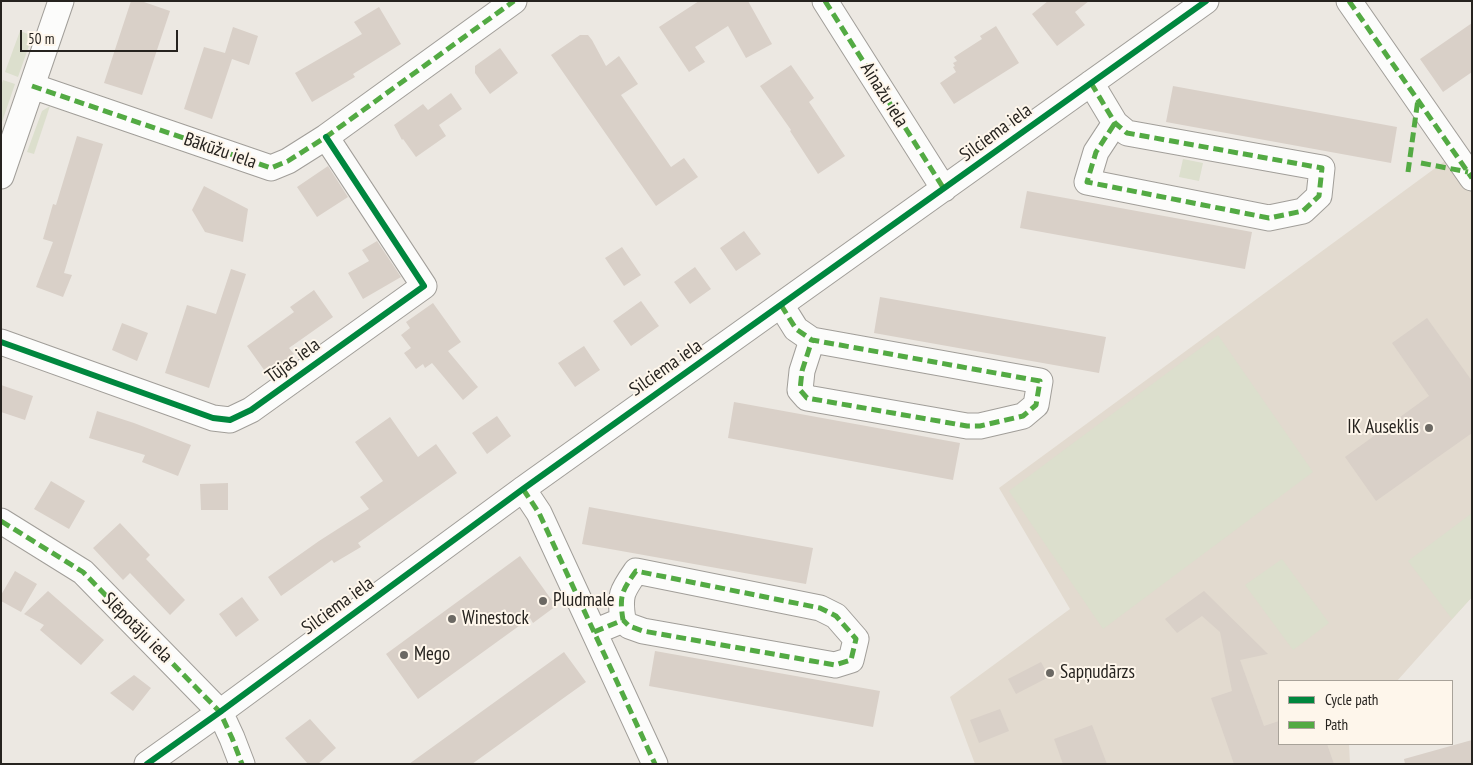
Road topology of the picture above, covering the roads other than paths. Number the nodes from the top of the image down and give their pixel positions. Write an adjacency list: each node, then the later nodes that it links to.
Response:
1 (61, 1): 7 (street)
2 (514, 1): 9 (street, Bākūžu iela)
3 (825, 1): 12 (street, Ainažu iela)
4 (1206, 1): 6 (street, Silciema iela)
5 (1349, 1): 11 (street)
6 (1091, 83): 8 (street); 12 (street, Silciema iela)
7 (32, 86): 9 (street, Bākūžu iela); 10 (street)
8 (1115, 124): 8 (street)
9 (326, 137): 15 (street, Tūjas iela)
10 (1, 176)
11 (1472, 178)
12 (944, 189): 13 (street, Silciema iela)
13 (781, 305): 14 (street); 16 (street, Silciema iela)
14 (812, 340): 14 (street)
15 (1, 342)
16 (523, 489): 19 (street); 20 (street, Silciema iela)
17 (1, 521): 20 (street, Slēpotāju iela)
18 (623, 620): 18 (street); 19 (street)
19 (594, 632): 23 (street)
20 (220, 712): 21 (street, Silciema iela); 22 (street, Slēpotāju iela)
21 (147, 764)
22 (242, 764)
23 (655, 764)

